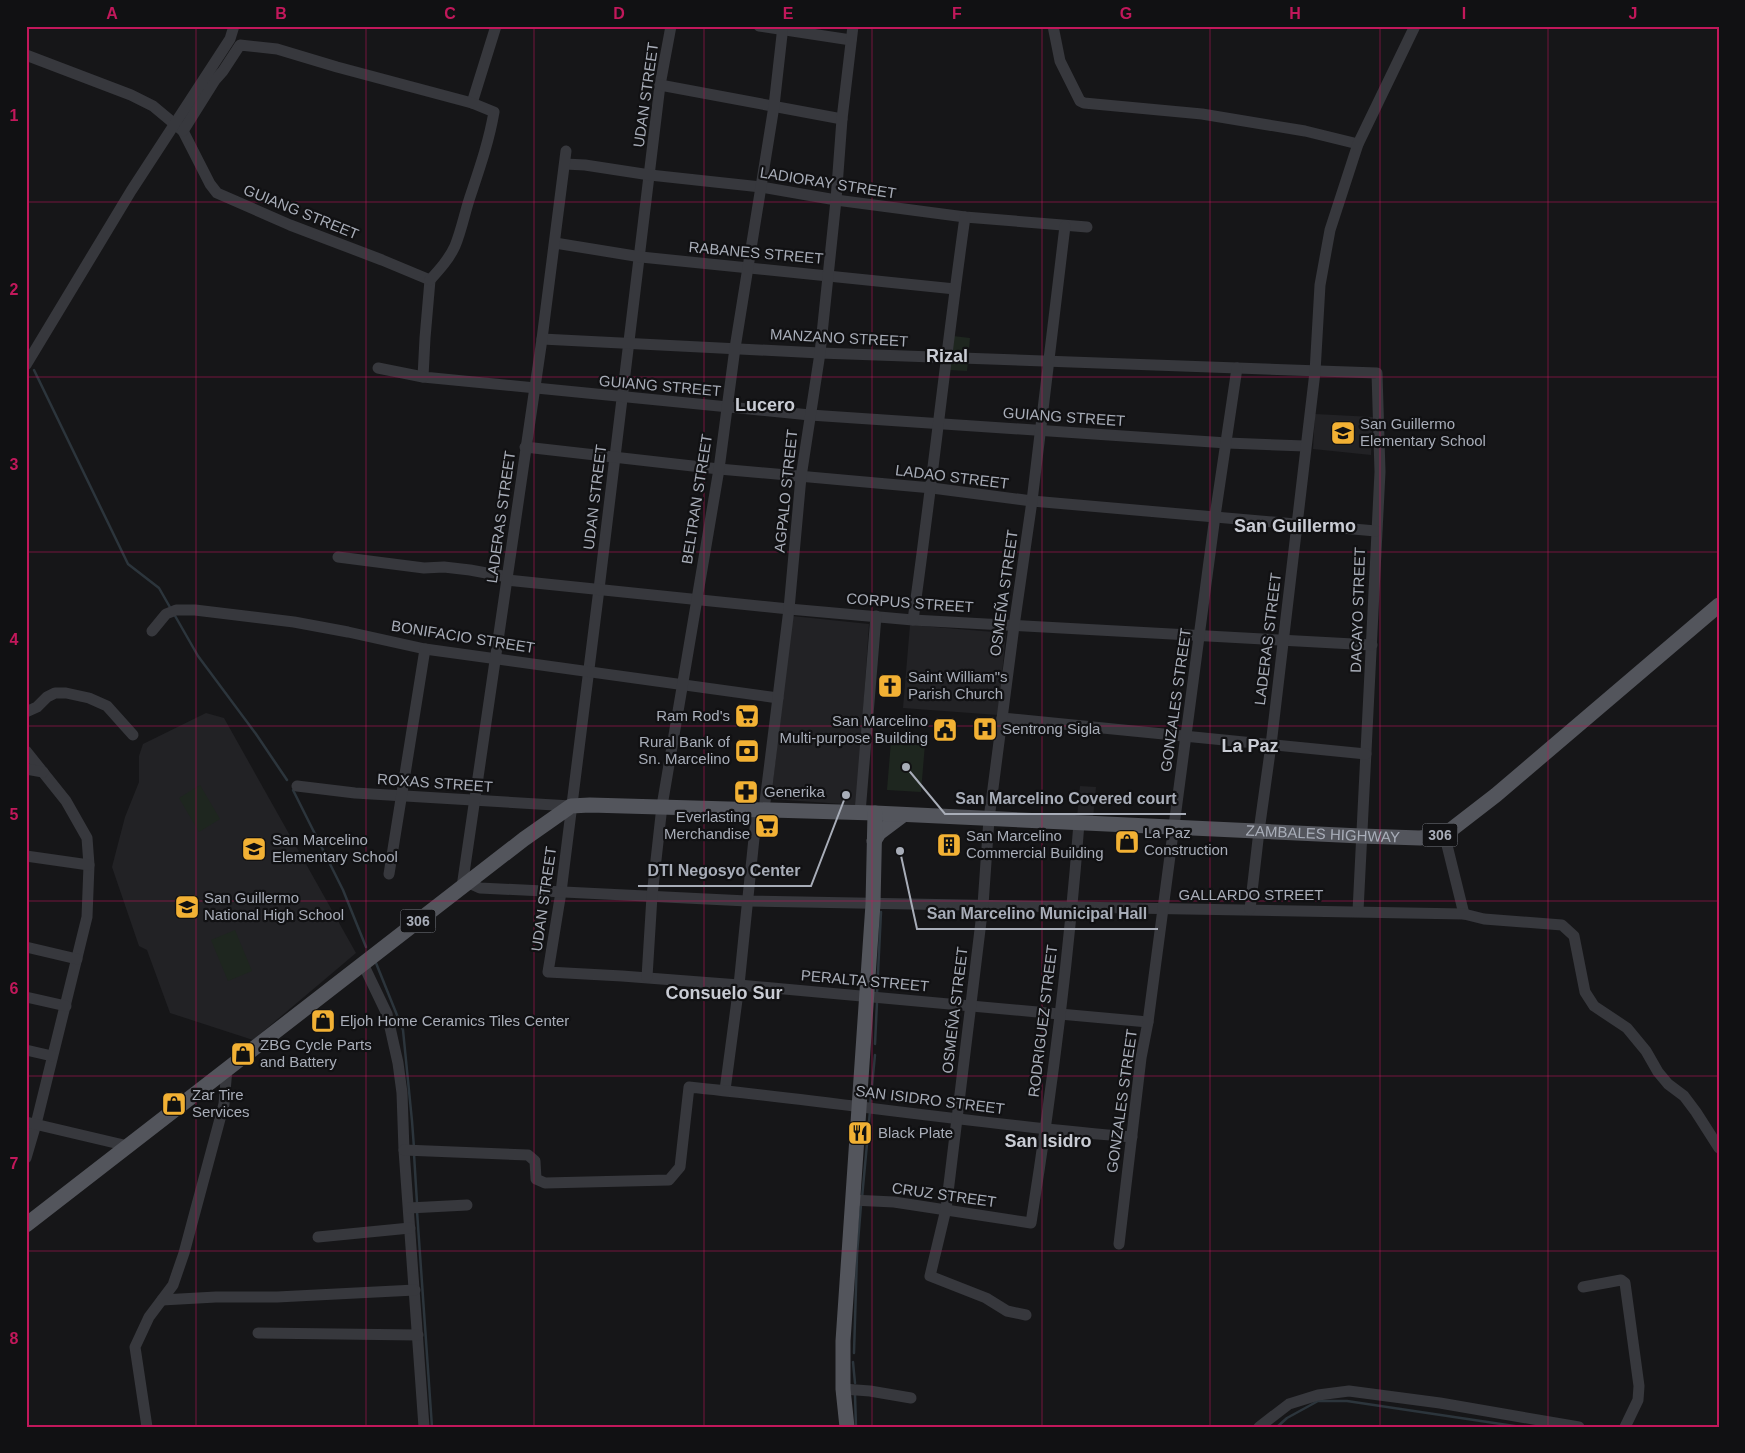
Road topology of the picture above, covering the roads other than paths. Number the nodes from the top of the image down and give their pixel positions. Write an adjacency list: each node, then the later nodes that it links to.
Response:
1 (234, 26): 10 (street)
2 (496, 26): 13 (street)
3 (672, 26): 12 (street, UDAN STREET)
4 (759, 26): 8 (street)
5 (853, 26): 9 (street, AGPALO STREET)
6 (1053, 26): 18 (street)
7 (1415, 26): 18 (street, LADERAS STREET)
8 (783, 28): 9 (street); 14 (street, BELTRAN STREET)
9 (851, 40): 15 (street, AGPALO STREET)
10 (235, 42): 13 (street); 16 (street); 17 (street)
11 (26, 55): 16 (street, GUIANG STREET)
12 (660, 85): 14 (street); 21 (street, UDAN STREET)
13 (472, 103): 31 (street)
14 (774, 106): 15 (street); 22 (street, BELTRAN STREET)
15 (842, 119): 23 (street, AGPALO STREET)
16 (174, 122): 17 (street, GUIANG STREET); 39 (street)
17 (183, 131): 31 (street, GUIANG STREET)
18 (1358, 144): 42 (street, LADERAS STREET)
19 (566, 151): 20 (street, LADERAS STREET)
20 (565, 164): 21 (street, LADIORAY STREET); 27 (street, LADERAS STREET)
21 (650, 175): 22 (street, LADIORAY STREET); 28 (street, UDAN STREET)
22 (761, 187): 23 (street, LADIORAY STREET); 29 (street, BELTRAN STREET)
23 (836, 200): 24 (street, LADIORAY STREET); 30 (street, AGPALO STREET)
24 (966, 217): 25 (street, LADIORAY STREET); 32 (street)
25 (1065, 226): 26 (street, LADIORAY STREET); 38 (street, OSMEÑA STREET)
26 (1087, 227)
27 (555, 243): 28 (street, RABANES STREET); 33 (street, LADERAS STREET)
28 (640, 257): 29 (street, RABANES STREET); 34 (street, UDAN STREET)
29 (747, 268): 30 (street, RABANES STREET); 35 (street, BELTRAN STREET)
30 (827, 275): 32 (street, RABANES STREET); 36 (street, AGPALO STREET)
31 (430, 280): 43 (street)
32 (955, 289): 37 (street)
33 (542, 339): 34 (street, MANZANO STREET); 44 (street, LADERAS STREET)
34 (629, 343): 35 (street, MANZANO STREET); 45 (street, UDAN STREET)
35 (735, 348): 36 (street, MANZANO STREET); 46 (street, BELTRAN STREET)
36 (820, 353): 37 (street, MANZANO STREET); 47 (street, AGPALO STREET)
37 (947, 358): 38 (street, MANZANO STREET); 48 (street)
38 (1049, 362): 41 (street, MANZANO STREET); 49 (street, OSMEÑA STREET)
39 (26, 365)
40 (378, 368): 43 (street, GUIANG STREET)
41 (1237, 368): 42 (street, MANZANO STREET); 50 (street, GONZALES STREET)
42 (1315, 372): 51 (street, LADERAS STREET); 60 (street, DACAYO STREET)
43 (423, 377): 44 (street, GUIANG STREET)
44 (533, 389): 45 (street, GUIANG STREET); 52 (street, LADERAS STREET)
45 (622, 397): 46 (street, GUIANG STREET); 53 (street, UDAN STREET)
46 (726, 408): 47 (street, GUIANG STREET); 54 (street, BELTRAN STREET)
47 (810, 415): 48 (street, GUIANG STREET); 55 (street, AGPALO STREET)
48 (939, 424): 49 (street, GUIANG STREET); 56 (street)
49 (1040, 430): 50 (street, GUIANG STREET); 57 (street, OSMEÑA STREET)
50 (1227, 443): 51 (street, GUIANG STREET); 58 (street, GONZALES STREET)
51 (1305, 446): 59 (street, LADERAS STREET)
52 (525, 447): 53 (street, LADAO STREET); 62 (street, LADERAS STREET)
53 (614, 458): 54 (street, LADAO STREET); 63 (street, UDAN STREET)
54 (719, 469): 55 (street, LADAO STREET); 64 (street, BELTRAN STREET)
55 (801, 477): 56 (street, LADAO STREET); 66 (street, AGPALO STREET)
56 (932, 488): 57 (street, LADAO STREET); 68 (street)
57 (1032, 501): 58 (street, LADAO STREET); 69 (street, OSMEÑA STREET)
58 (1215, 516): 59 (street, LADAO STREET); 71 (street, GONZALES STREET)
59 (1296, 524): 60 (street, LADAO STREET); 72 (street, LADERAS STREET)
60 (1376, 531): 73 (street, DACAYO STREET)
61 (338, 558): 62 (street, CORPUS STREET)
62 (507, 578): 63 (street, CORPUS STREET); 75 (street, LADERAS STREET)
63 (599, 588): 64 (street, CORPUS STREET); 76 (street, UDAN STREET)
64 (697, 598): 66 (street, CORPUS STREET); 77 (street, BELTRAN STREET)
65 (1719, 606): 100 (main road, ZAMBALES HIGHWAY / 306)
66 (789, 609): 67 (street, CORPUS STREET); 78 (street, AGPALO STREET)
67 (876, 616): 68 (street, CORPUS STREET); 94 (street)
68 (913, 620): 69 (street, CORPUS STREET)
69 (1014, 626): 71 (street, CORPUS STREET); 80 (street, OSMEÑA STREET)
70 (152, 631): 74 (street, BONIFACIO STREET)
71 (1200, 635): 72 (street, CORPUS STREET); 82 (street, GONZALES STREET)
72 (1282, 641): 73 (street, CORPUS STREET); 83 (street, LADERAS STREET)
73 (1372, 645): 85 (street, DACAYO STREET)
74 (425, 649): 75 (street, BONIFACIO STREET); 89 (street)
75 (496, 659): 76 (street, BONIFACIO STREET); 90 (street, LADERAS STREET)
76 (588, 672): 77 (street, BONIFACIO STREET); 91 (street, UDAN STREET)
77 (683, 685): 78 (street, BONIFACIO STREET); 92 (street, BELTRAN STREET)
78 (778, 698): 93 (street, AGPALO STREET)
79 (26, 712): 81 (street)
80 (1002, 718): 82 (street); 96 (street, OSMEÑA STREET)
81 (133, 735)
82 (1187, 738): 83 (street); 98 (street, GONZALES STREET)
83 (1271, 745): 85 (street); 99 (street, LADERAS STREET)
84 (26, 751): 87 (street)
85 (1366, 754): 101 (street, DACAYO STREET)
86 (26, 769): 87 (street)
87 (43, 772): 104 (street)
88 (297, 786): 89 (street, ROXAS STREET)
89 (403, 796): 90 (street, ROXAS STREET); 105 (street)
90 (474, 801): 91 (street, ROXAS STREET); 106 (street, LADERAS STREET)
91 (571, 806): 92 (main road, ZAMBALES HIGHWAY / 306); 106 (main road, 306); 107 (street, UDAN STREET)
92 (662, 806): 93 (main road, ZAMBALES HIGHWAY / 306); 108 (street, BELTRAN STREET)
93 (761, 809): 94 (main road, ZAMBALES HIGHWAY / 306); 109 (street, AGPALO STREET)
94 (867, 813): 95 (main road, ZAMBALES HIGHWAY / 306); 102 (main road)
95 (903, 815): 96 (main road, ZAMBALES HIGHWAY / 306); 102 (main road)
96 (989, 819): 97 (main road, ZAMBALES HIGHWAY / 306); 111 (street, OSMEÑA STREET)
97 (1079, 823): 98 (main road, ZAMBALES HIGHWAY / 306); 112 (street, RODRIGUEZ STREET)
98 (1173, 827): 99 (main road, ZAMBALES HIGHWAY / 306); 114 (street, GONZALES STREET)
99 (1259, 831): 101 (main road, ZAMBALES HIGHWAY / 306); 113 (street, LADERAS STREET)
100 (1444, 833): 101 (main road, ZAMBALES HIGHWAY / 306); 116 (street)
101 (1361, 836): 115 (street, DACAYO STREET)
102 (874, 841): 110 (main road)
103 (26, 856): 104 (street)
104 (89, 864): 118 (street)
105 (389, 874)
106 (466, 885): 107 (street, GALLARDO STREET); 119 (main road, 306)
107 (561, 892): 108 (street, GALLARDO STREET); 120 (street, UDAN STREET)
108 (652, 896): 109 (street, GALLARDO STREET); 121 (street, BELTRAN STREET)
109 (747, 901): 110 (street, GALLARDO STREET); 122 (street, AGPALO STREET)
110 (873, 904): 111 (street, GALLARDO STREET); 124 (main road)
111 (982, 905): 112 (street, GALLARDO STREET); 126 (street, OSMEÑA STREET)
112 (1073, 907): 114 (street, GALLARDO STREET); 127 (street, RODRIGUEZ STREET)
113 (1250, 909): 114 (street, GALLARDO STREET); 115 (street, GALLARDO STREET)
114 (1163, 910): 128 (street, GONZALES STREET)
115 (1358, 911): 116 (street, GALLARDO STREET)
116 (1464, 914): 139 (street, GALLARDO STREET)
117 (26, 947): 118 (street)
118 (76, 959): 125 (street)
119 (363, 964): 131 (main road, 306); 140 (street)
120 (548, 972): 121 (street, PERALTA STREET)
121 (647, 977): 122 (street, PERALTA STREET)
122 (739, 985): 124 (street, PERALTA STREET); 132 (street, AGPALO STREET)
123 (26, 997): 125 (street)
124 (866, 997): 126 (street, PERALTA STREET); 133 (main road)
125 (66, 1006): 130 (street)
126 (970, 1006): 127 (street, PERALTA STREET); 134 (street, OSMEÑA STREET)
127 (1061, 1014): 128 (street, PERALTA STREET); 136 (street, RODRIGUEZ STREET)
128 (1148, 1022): 137 (street, GONZALES STREET)
129 (26, 1050): 130 (street)
130 (52, 1056): 135 (street)
131 (227, 1068): 138 (main road, 306); 153 (street)
132 (724, 1090): 133 (street, SAN ISIDRO STREET); 140 (street, SAN ISIDRO STREET)
133 (860, 1106): 134 (street, SAN ISIDRO STREET); 142 (main road)
134 (958, 1118): 136 (street, SAN ISIDRO STREET); 145 (street, OSMEÑA STREET)
135 (31, 1123): 138 (street); 141 (street)
136 (1044, 1130): 137 (street, SAN ISIDRO STREET); 146 (street, RODRIGUEZ STREET)
137 (1132, 1136): 150 (street, GONZALES STREET)
138 (128, 1146): 147 (main road, 306)
139 (1719, 1148)
140 (409, 1150): 144 (street)
141 (26, 1158)
142 (852, 1200): 145 (street, CRUZ STREET); 157 (main road)
143 (467, 1205): 144 (street)
144 (415, 1207): 148 (street)
145 (946, 1210): 146 (street, CRUZ STREET); 154 (street, OSMEÑA STREET)
146 (1031, 1223)
147 (26, 1225)
148 (410, 1228): 149 (street); 152 (street)
149 (318, 1237)
150 (1119, 1244)
151 (1583, 1287): 164 (street)
152 (414, 1290): 153 (street); 156 (street)
153 (162, 1300): 159 (street)
154 (1026, 1316)
155 (258, 1332): 156 (street)
156 (418, 1335): 160 (street)
157 (843, 1389): 158 (street); 161 (main road)
158 (911, 1398)
159 (147, 1427)
160 (424, 1427)
161 (847, 1427)
162 (1259, 1427): 163 (street)
163 (1579, 1427)
164 (1625, 1427)

